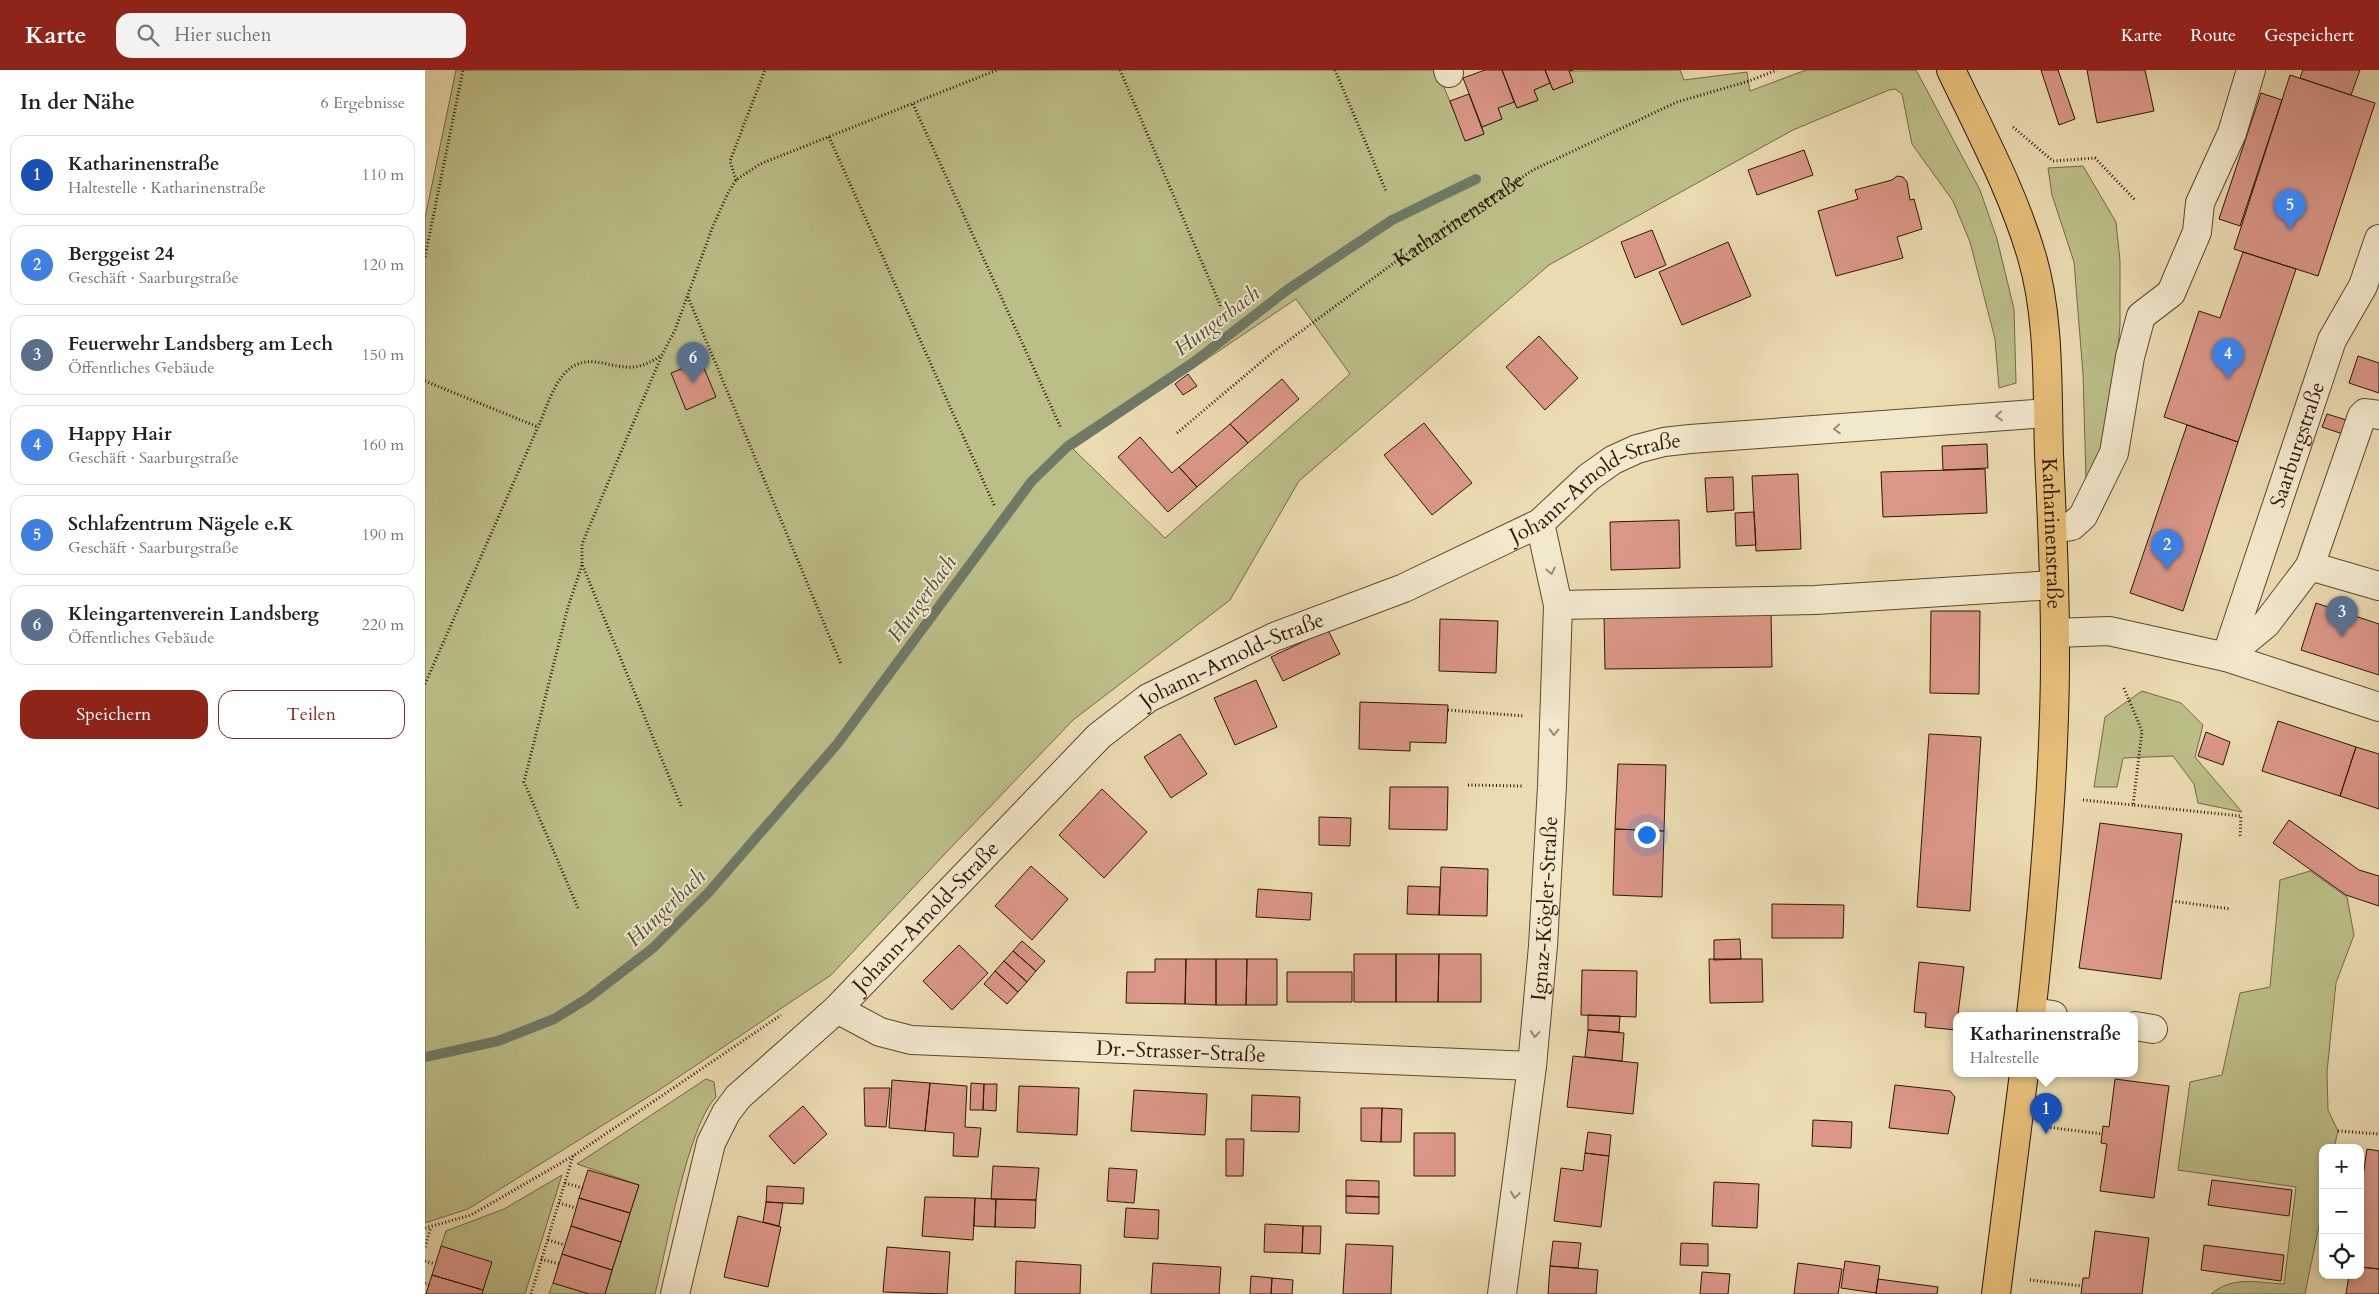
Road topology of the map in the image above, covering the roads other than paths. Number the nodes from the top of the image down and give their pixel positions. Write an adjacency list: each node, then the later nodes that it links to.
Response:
1 (1951, 70): 4 (main road, Katharinenstraße)
2 (2251, 70): 7 (street)
3 (2379, 239): 13 (street, Saarburgstraße)
4 (2048, 413): 6 (street, Johann-Arnold-Straße, one-way to 6); 7 (main road, Katharinenstraße)
5 (2379, 415): 8 (street)
6 (1541, 523): 11 (street, Ignaz-Kögler-Straße, one-way to 11); 15 (street, Johann-Arnold-Straße)
7 (2053, 529): 9 (main road, Katharinenstraße)
8 (2310, 566): 10 (street); 13 (street)
9 (2054, 585): 11 (street); 12 (main road, Katharinenstraße)
10 (2379, 586)
11 (1559, 604): 17 (street, Ignaz-Kögler-Straße, one-way to 17)
12 (2055, 633): 13 (street); 16 (main road, Katharinenstraße)
13 (2226, 657): 14 (street)
14 (2379, 707)
15 (837, 1009): 17 (street, Dr.-Strasser-Straße); 19 (street, Johann-Arnold-Straße)
16 (2039, 1012)
17 (1533, 1066): 20 (street, Ignaz-Kögler-Straße, one-way to 20)
18 (2023, 1077): 21 (main road)
19 (675, 1294)
20 (1502, 1294)
21 (1996, 1294)

